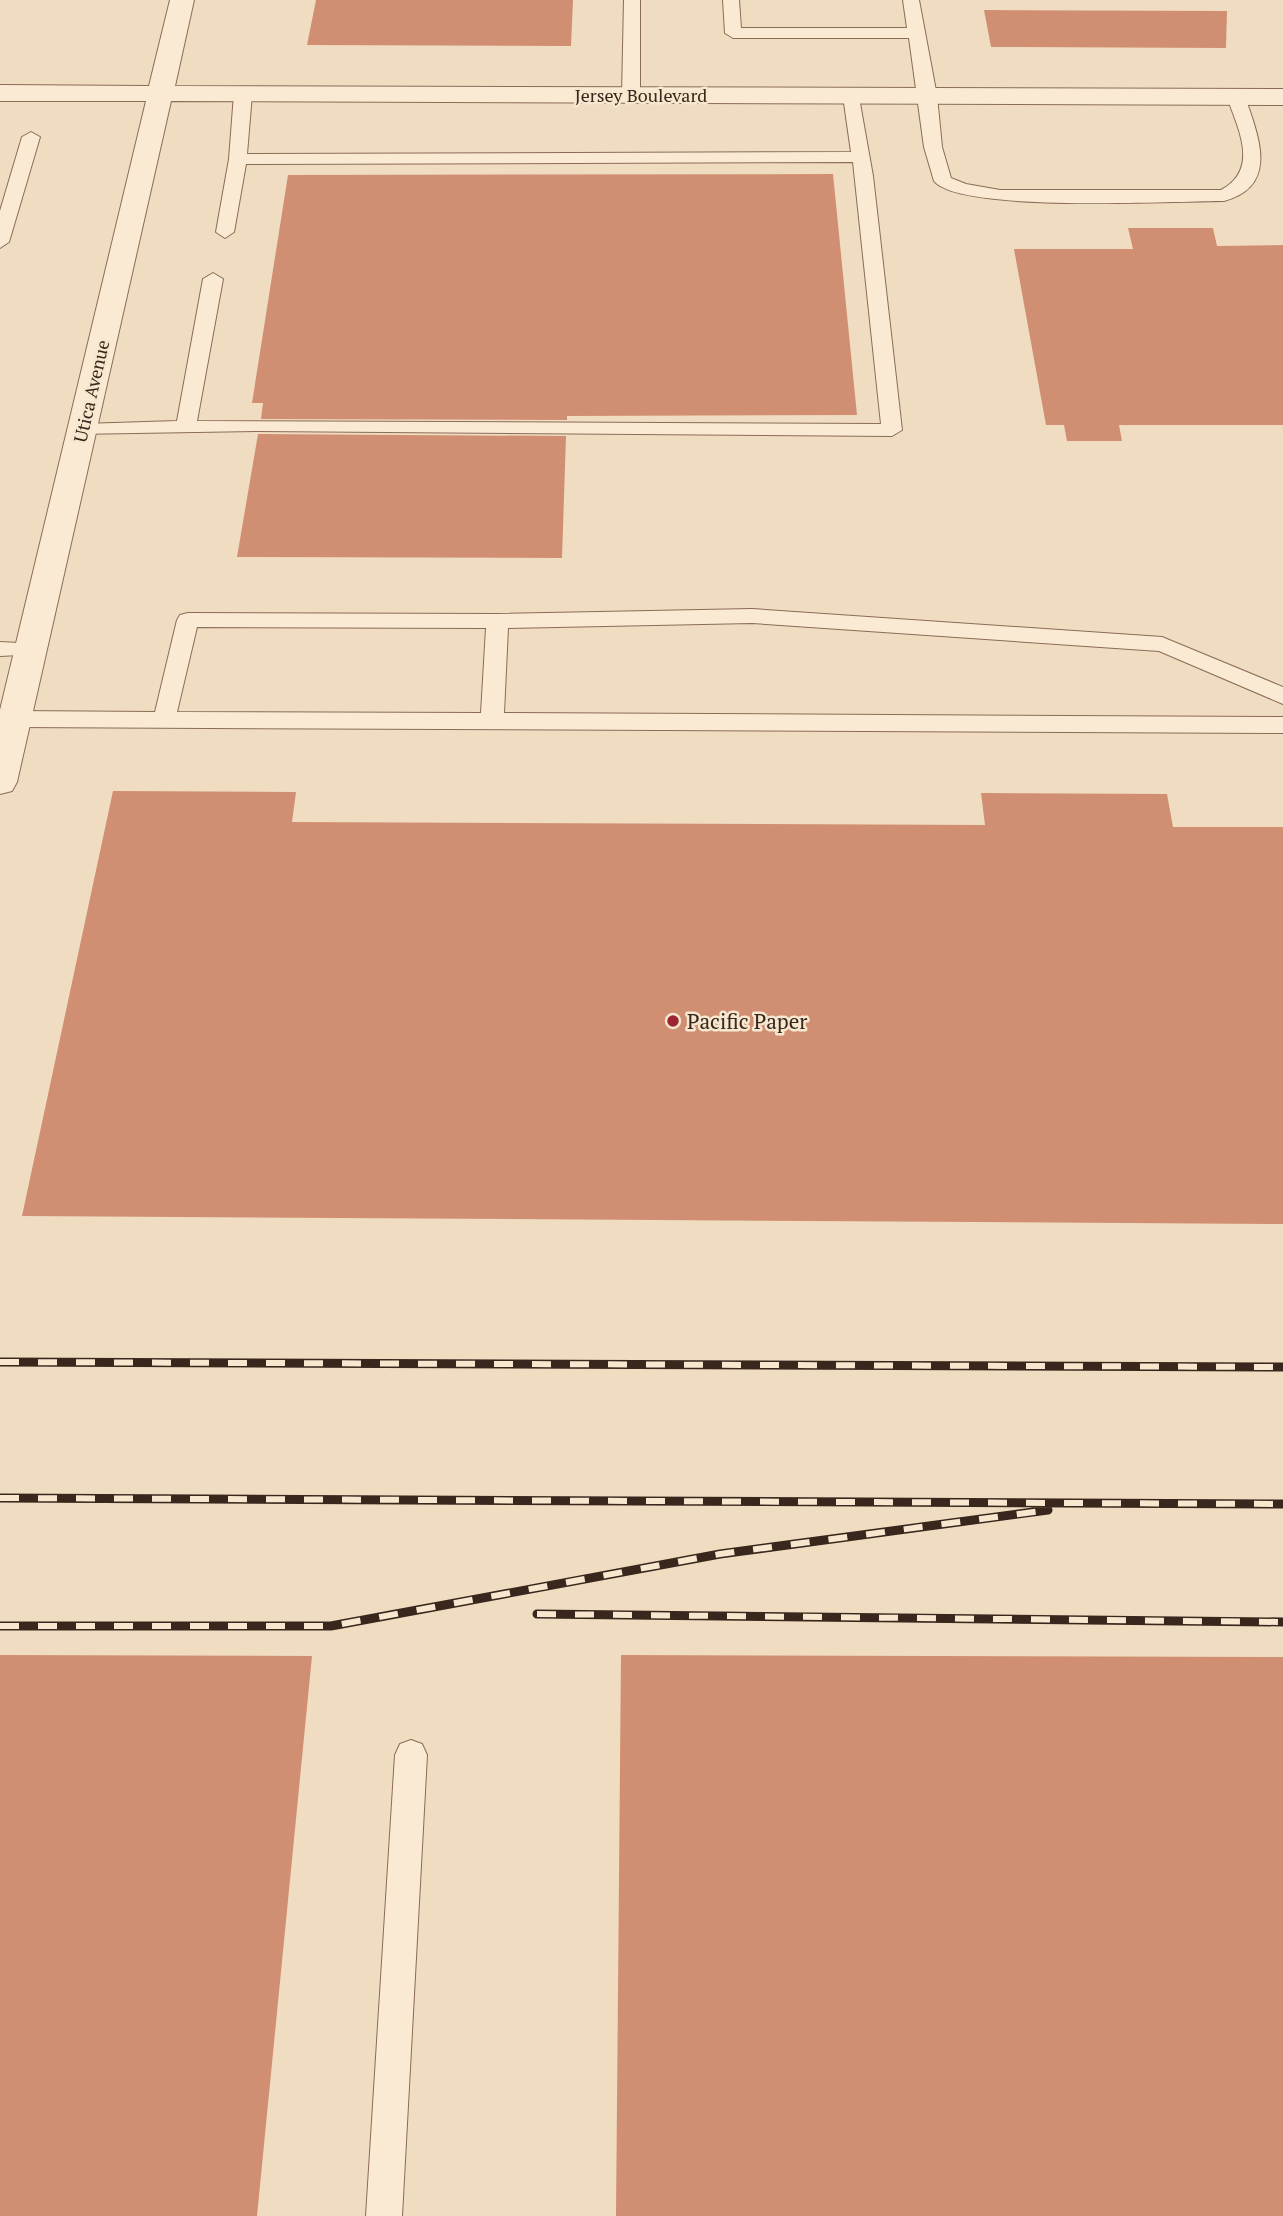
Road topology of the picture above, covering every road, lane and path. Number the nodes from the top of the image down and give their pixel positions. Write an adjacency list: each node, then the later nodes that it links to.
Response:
1 (182, 0): 7 (street, Utica Avenue)
2 (632, 0): 9 (lane)
3 (731, 0): 5 (lane)
4 (911, 0): 5 (lane)
5 (916, 33): 11 (lane)
6 (0, 93): 7 (street, Jersey Boulevard)
7 (161, 94): 8 (street, Jersey Boulevard); 23 (street, Utica Avenue)
8 (243, 94): 9 (street, Jersey Boulevard); 16 (lane)
9 (631, 95): 10 (street, Jersey Boulevard)
10 (852, 96): 11 (street, Jersey Boulevard); 15 (lane)
11 (928, 96): 12 (street, Jersey Boulevard); 12 (lane)
12 (1236, 97): 13 (street, Jersey Boulevard)
13 (1283, 97)
14 (30, 137): 18 (lane)
15 (861, 157): 16 (lane); 22 (lane)
16 (237, 159): 19 (lane)
17 (0, 168): 18 (lane)
18 (22, 168): 20 (lane)
19 (225, 232)
20 (0, 242)
21 (213, 279): 22 (lane)
22 (186, 427): 23 (lane)
23 (82, 430): 26 (street, Utica Avenue)
24 (498, 621): 27 (lane); 29 (lane); 30 (lane)
25 (0, 649): 26 (lane)
26 (31, 649): 28 (street, Utica Avenue)
27 (1283, 696)
28 (15, 719): 29 (lane); 32 (street, Utica Avenue)
29 (164, 720): 30 (lane)
30 (492, 721): 31 (lane)
31 (1283, 725)
32 (0, 782)
33 (411, 1755): 34 (lane)
34 (384, 2216)

